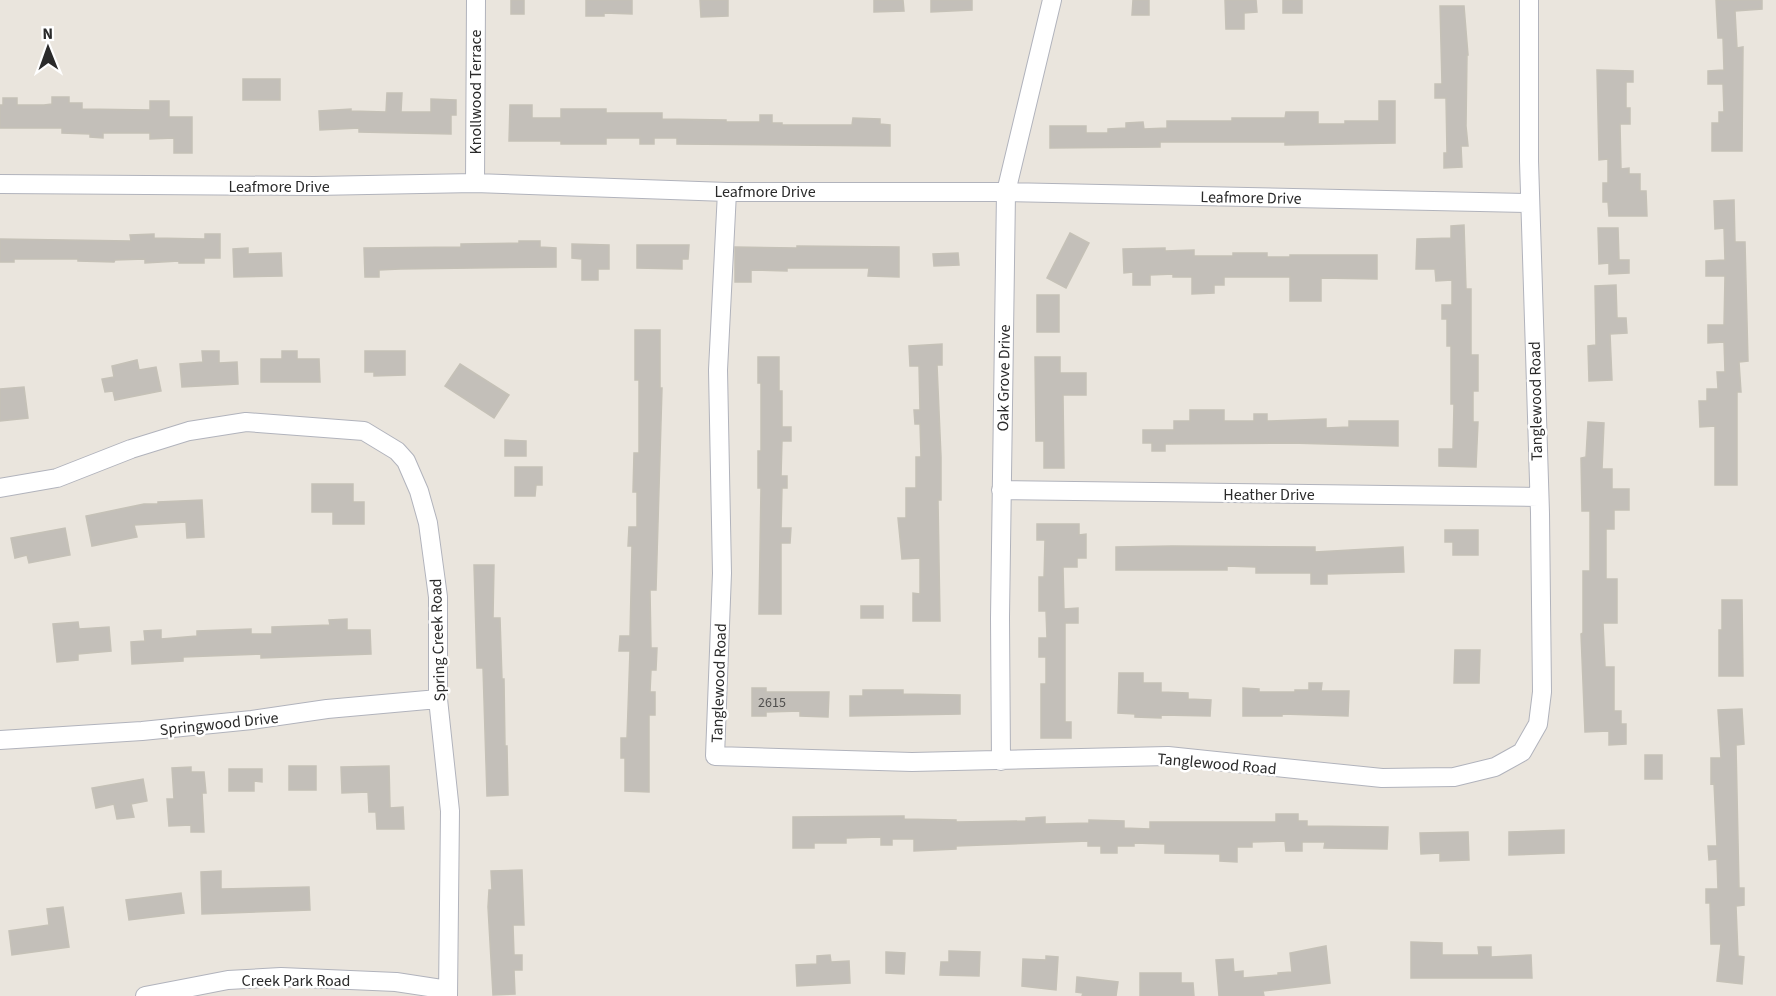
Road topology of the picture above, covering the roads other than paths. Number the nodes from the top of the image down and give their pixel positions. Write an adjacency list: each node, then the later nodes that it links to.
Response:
1 (476, 0): 4 (street, Knollwood Terrace)
2 (1052, 0): 7 (street, Oak Grove Drive)
3 (1529, 0): 8 (street, Tanglewood Road)
4 (475, 183): 5 (street, Leafmore Drive); 6 (street, Leafmore Drive)
5 (0, 184)
6 (727, 192): 7 (street, Leafmore Drive); 14 (street, Tanglewood Road)
7 (1006, 192): 8 (street, Leafmore Drive); 10 (street, Oak Grove Drive)
8 (1530, 203): 11 (street, Tanglewood Road)
9 (0, 488): 12 (street, Spring Creek Road)
10 (1001, 490): 11 (street, Heather Drive); 14 (street, Oak Grove Drive)
11 (1538, 497): 14 (street, Tanglewood Road)
12 (438, 699): 13 (street, Springwood Drive); 15 (street, Spring Creek Road)
13 (0, 740)
14 (1001, 761)
15 (448, 993): 16 (street, Creek Park Road)
16 (145, 996)

